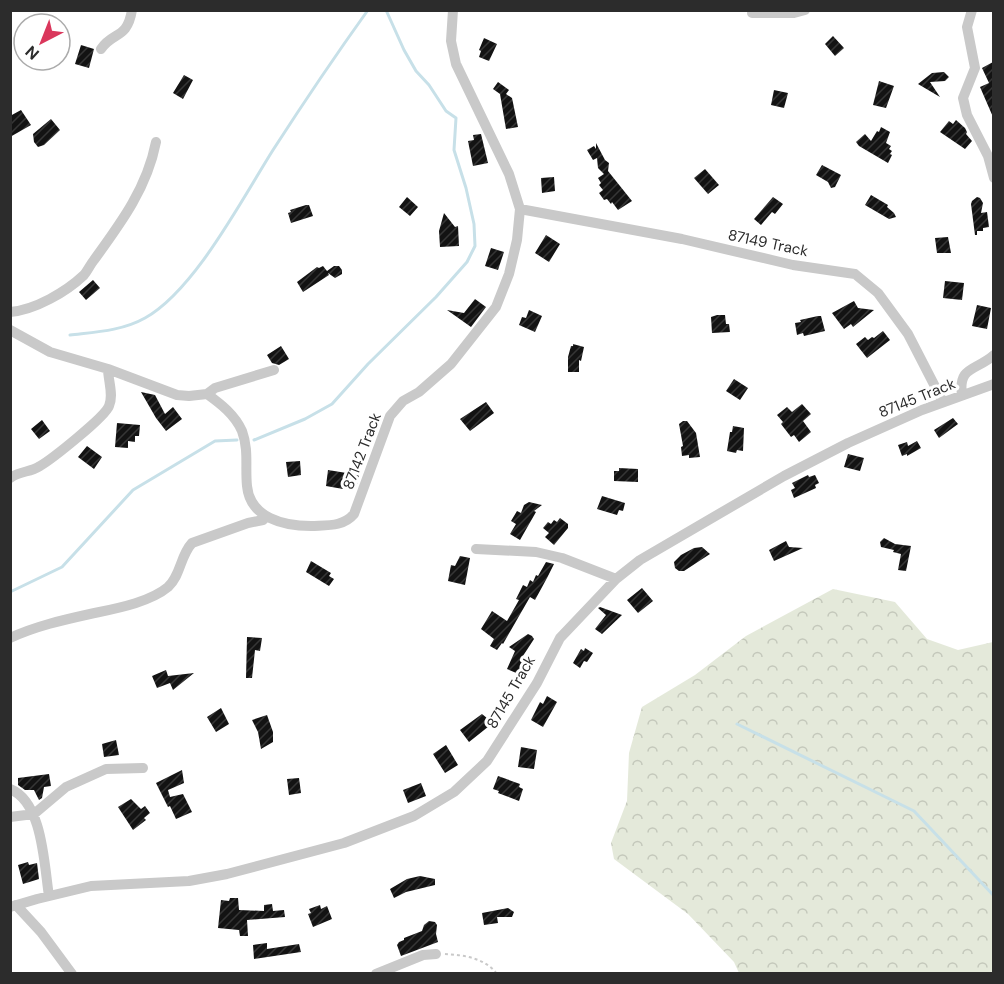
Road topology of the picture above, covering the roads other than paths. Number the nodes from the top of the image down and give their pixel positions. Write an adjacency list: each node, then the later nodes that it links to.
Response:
1 (132, 10): 6 (street)
2 (453, 10): 9 (street, 87142 Track)
3 (806, 10): 5 (street)
4 (972, 10): 8 (street)
5 (752, 13)
6 (101, 50)
7 (156, 142): 10 (street)
8 (993, 178)
9 (520, 209): 18 (street, 87149 Track); 20 (street, 87142 Track)
10 (10, 312)
11 (10, 330): 13 (street)
12 (993, 355): 17 (street)
13 (108, 369): 16 (street); 19 (street)
14 (274, 370): 16 (street)
15 (993, 384): 17 (street, 87145 Track)
16 (207, 394): 20 (street)
17 (962, 395): 18 (street, 87145 Track)
18 (943, 402): 22 (street, 87145 Track)
19 (10, 478)
20 (266, 517): 23 (street)
21 (476, 549): 22 (street)
22 (616, 579): 28 (street, 87145 Track)
23 (10, 638)
24 (143, 768): 26 (street)
25 (10, 789): 26 (street)
26 (34, 814): 27 (street); 28 (street)
27 (10, 817)
28 (49, 896): 29 (street, 87145 Track)
29 (13, 906): 31 (street)
30 (436, 954): 32 (street)
31 (72, 974)
32 (376, 974)

